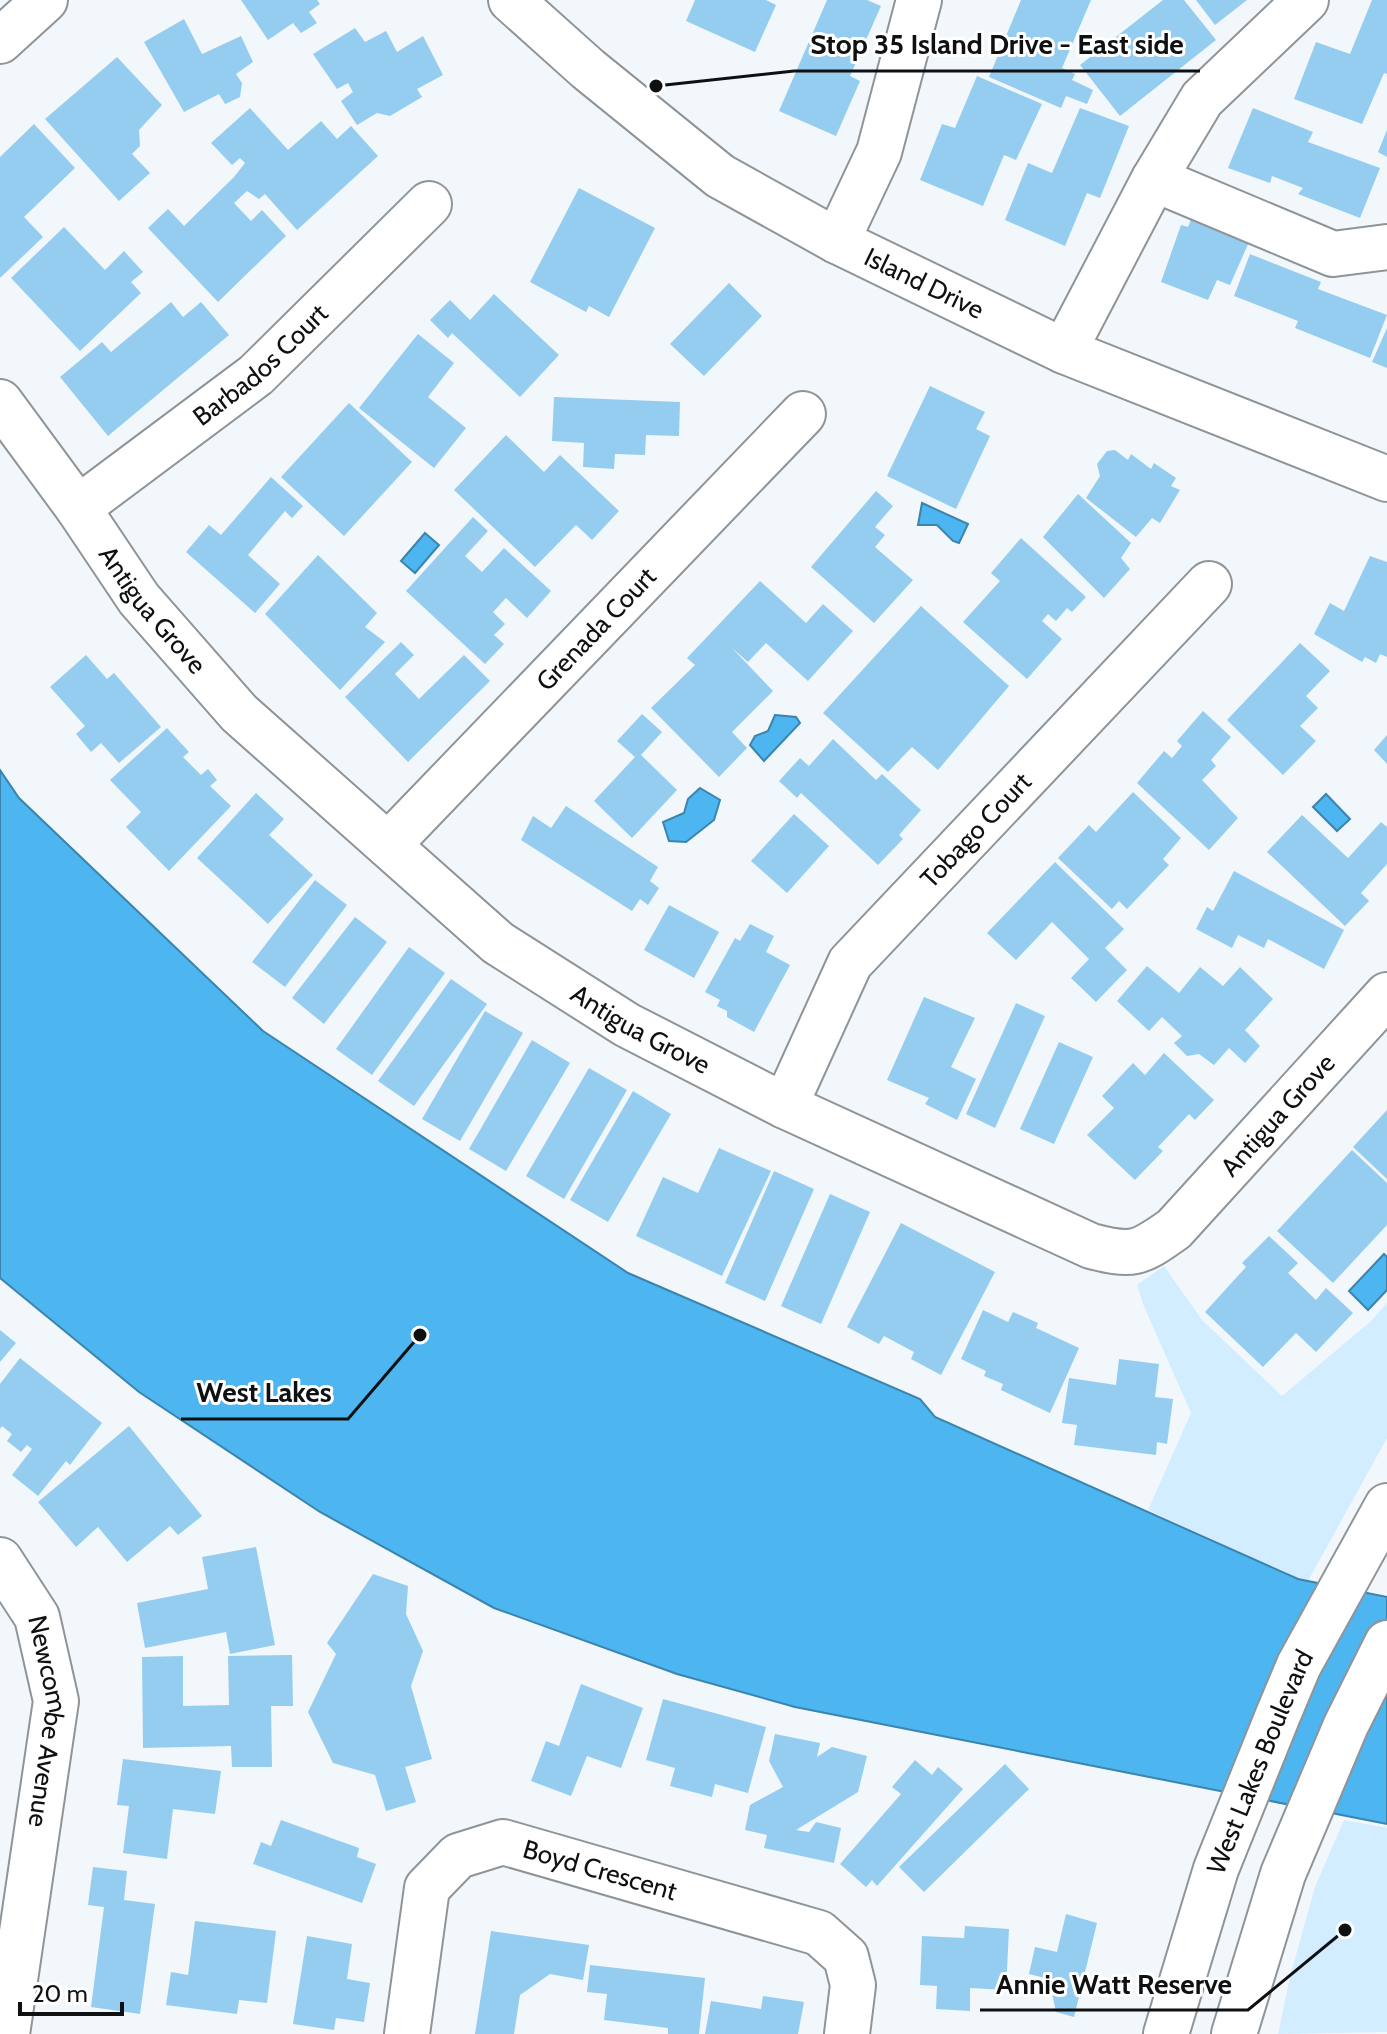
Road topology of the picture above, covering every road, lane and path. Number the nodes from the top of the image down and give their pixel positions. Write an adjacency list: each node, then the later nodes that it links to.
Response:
1 (45, 0): 5 (street)
2 (511, 0): 8 (street, Island Drive)
3 (919, 0): 8 (street)
4 (1306, 0): 6 (street)
5 (0, 41)
6 (1154, 179): 9 (street); 10 (street)
7 (429, 204): 14 (street, Barbados Court)
8 (837, 241): 10 (street, Island Drive)
9 (1387, 247)
10 (1064, 351): 13 (street, Island Drive)
11 (0, 402): 14 (street, Antigua Grove)
12 (803, 414): 16 (street, Grenada Court)
13 (1387, 479)
14 (78, 508): 16 (street, Antigua Grove)
15 (1209, 584): 18 (street, Tobago Court)
16 (388, 845): 18 (street, Antigua Grove)
17 (1387, 995): 18 (street, Antigua Grove)
18 (785, 1106)
19 (1380, 1517): 25 (street, West Lakes Boulevard)
20 (0, 1560): 22 (street, Newcombe Avenue)
21 (1387, 1643): 26 (street)
22 (7, 2034)
23 (407, 2034): 24 (street, Boyd Crescent)
24 (847, 2034)
25 (1166, 2034)
26 (1234, 2034)

